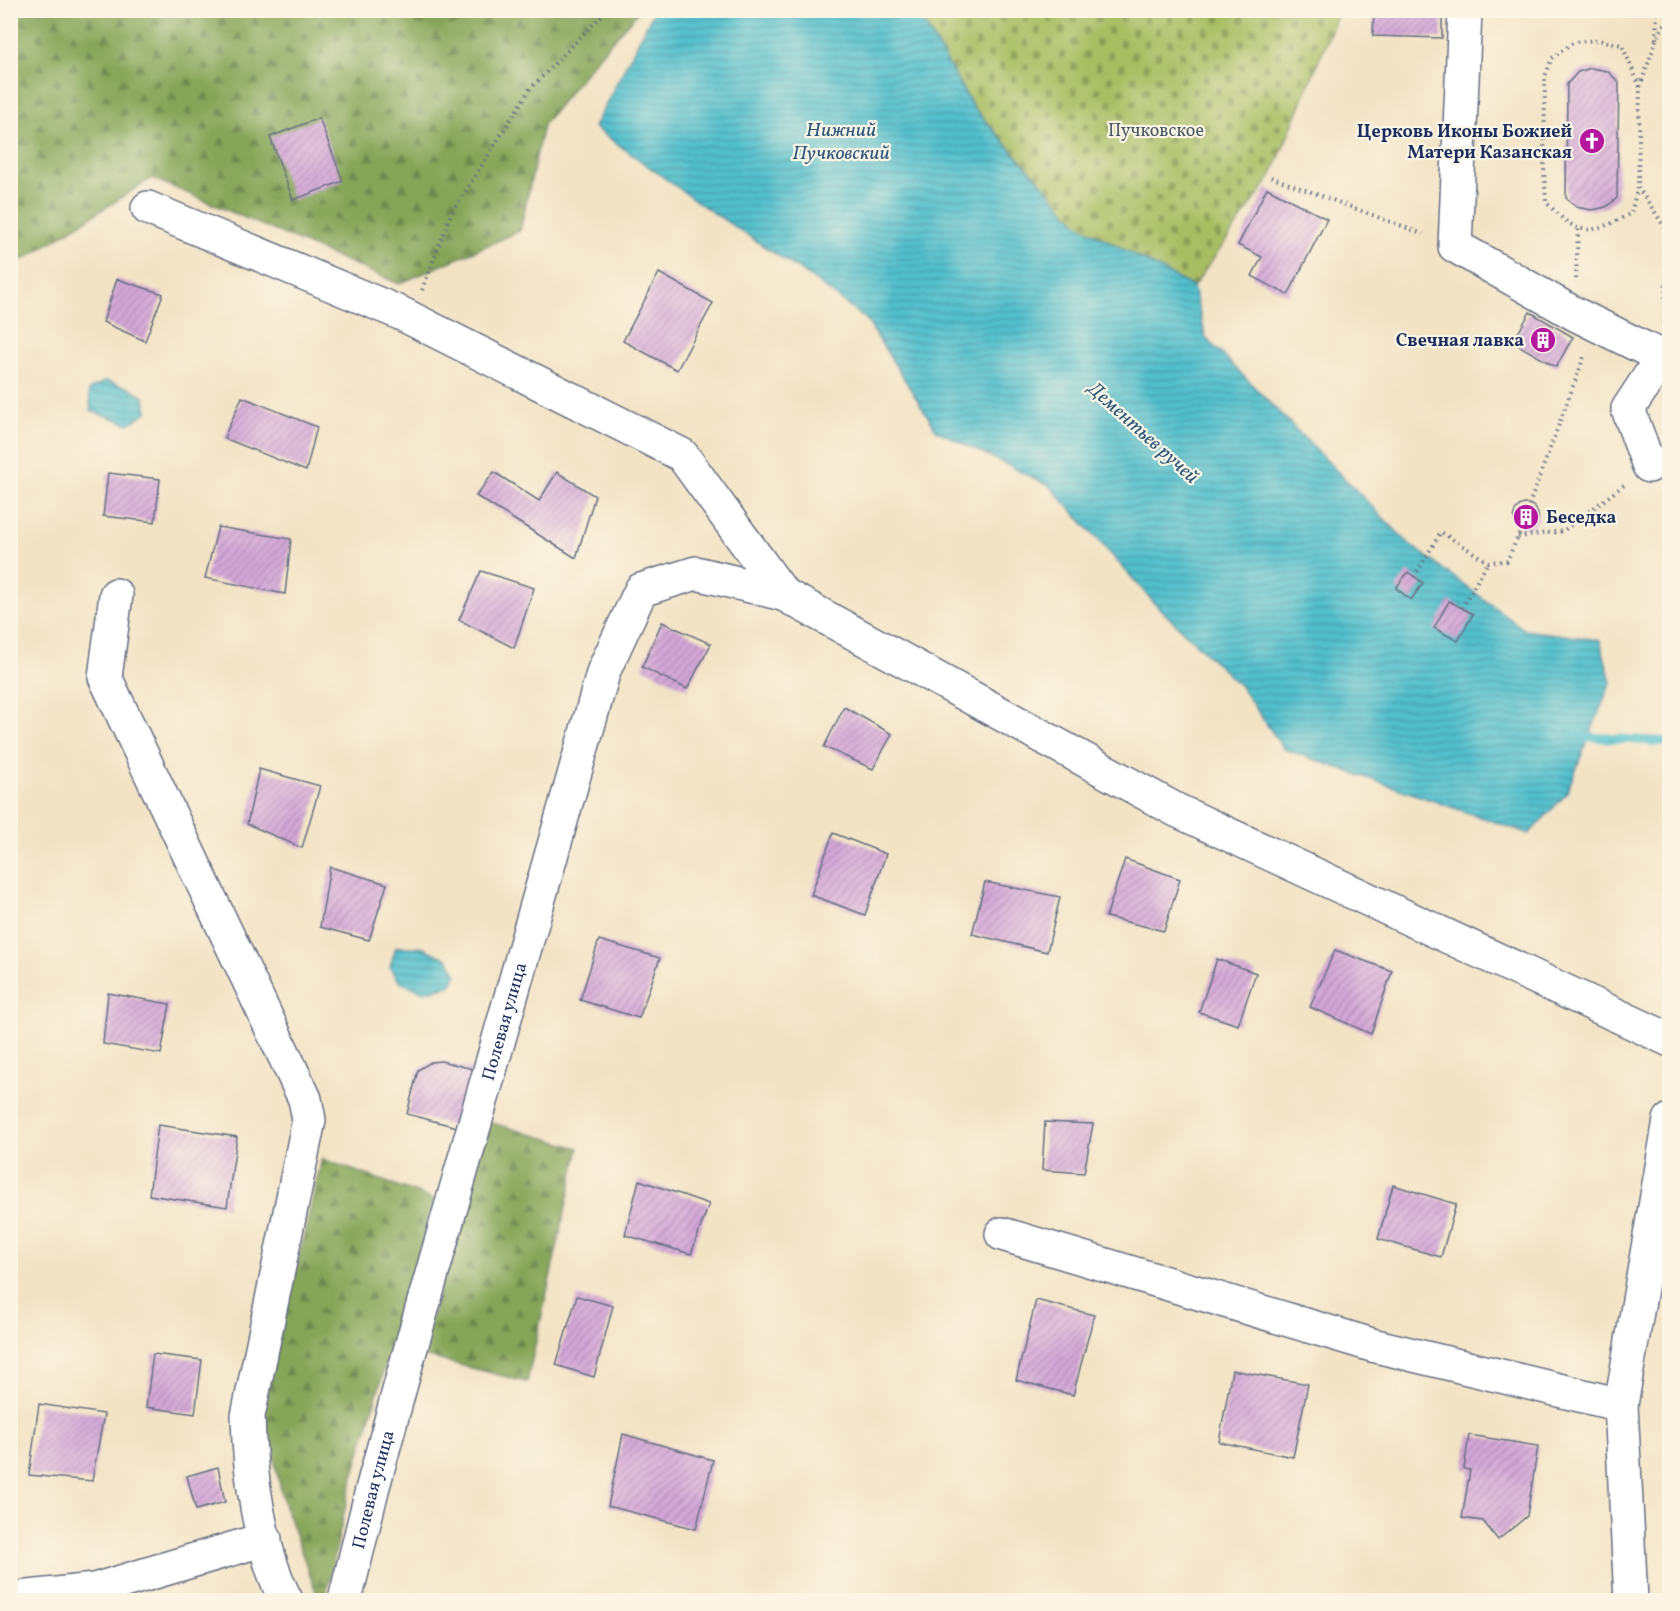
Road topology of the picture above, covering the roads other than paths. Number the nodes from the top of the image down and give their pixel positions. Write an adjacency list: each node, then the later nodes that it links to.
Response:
1 (1465, 10): 3 (street)
2 (148, 208): 5 (street)
3 (1666, 357): 4 (street)
4 (1649, 466)
5 (783, 594): 7 (street); 14 (street, Полевая улица)
6 (116, 595): 11 (street)
7 (1670, 1040)
8 (1670, 1120): 10 (street)
9 (1002, 1234): 10 (street)
10 (1621, 1405): 15 (street)
11 (265, 1539): 12 (street); 13 (street)
12 (10, 1599)
13 (286, 1600)
14 (345, 1600)
15 (1631, 1600)

